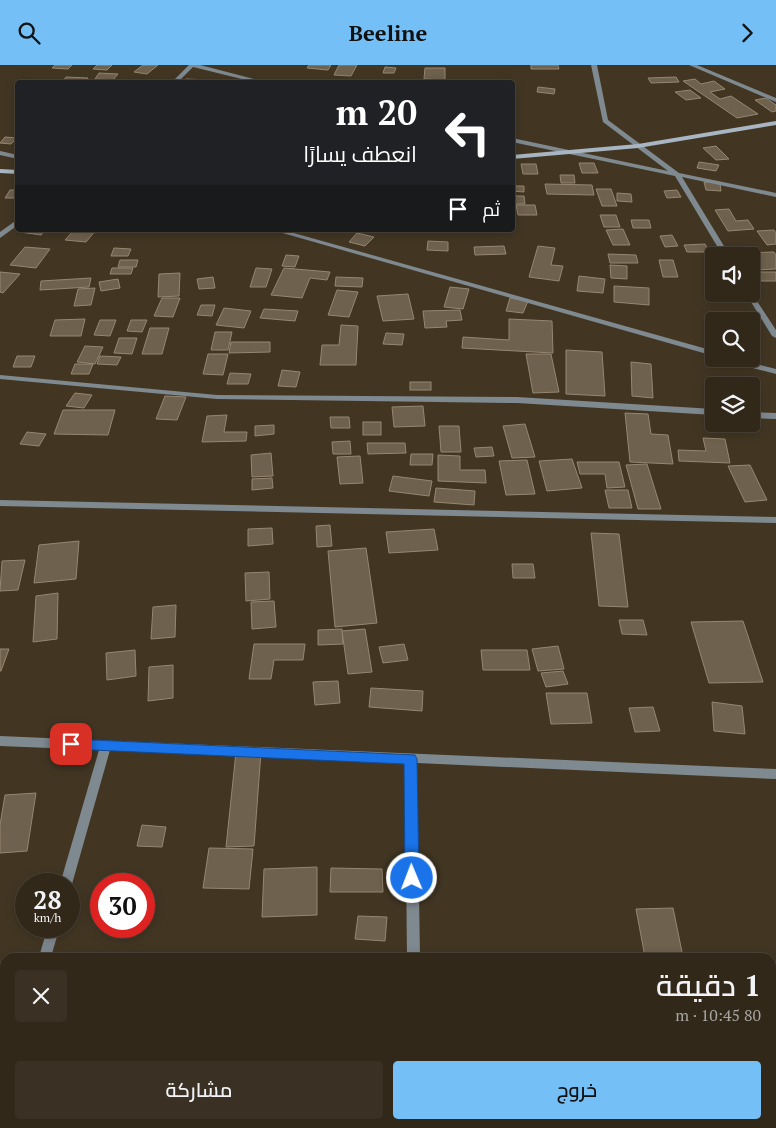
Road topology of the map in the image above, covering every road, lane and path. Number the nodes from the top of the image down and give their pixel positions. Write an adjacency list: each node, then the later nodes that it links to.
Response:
1 (192, 65): 4 (street); 5 (street)
2 (594, 65): 9 (street)
3 (692, 65): 6 (street)
4 (176, 80)
5 (254, 80)
6 (776, 100)
7 (776, 123): 9 (street)
8 (515, 141): 11 (street)
9 (638, 146): 11 (street); 16 (street)
10 (0, 153): 12 (street)
11 (565, 153): 13 (street); 16 (street)
12 (15, 156)
13 (515, 157)
14 (0, 171): 15 (street)
15 (15, 172)
16 (677, 174): 17 (street); 21 (street)
17 (776, 195)
18 (15, 224): 20 (street)
19 (282, 232): 24 (street)
20 (0, 236)
21 (722, 247)
22 (755, 302): 23 (street)
23 (776, 336)
24 (705, 351)
25 (758, 367): 26 (street)
26 (776, 372)
27 (0, 377): 28 (street)
28 (705, 411)
29 (760, 415): 30 (street)
30 (776, 416)
31 (0, 503): 32 (street)
32 (776, 520)
33 (0, 741): 34 (street)
34 (106, 746): 35 (street); 37 (street)
35 (411, 759): 36 (street); 40 (street)
36 (776, 774)
37 (69, 873)
38 (51, 938): 39 (street)
39 (46, 953)
40 (413, 953)

